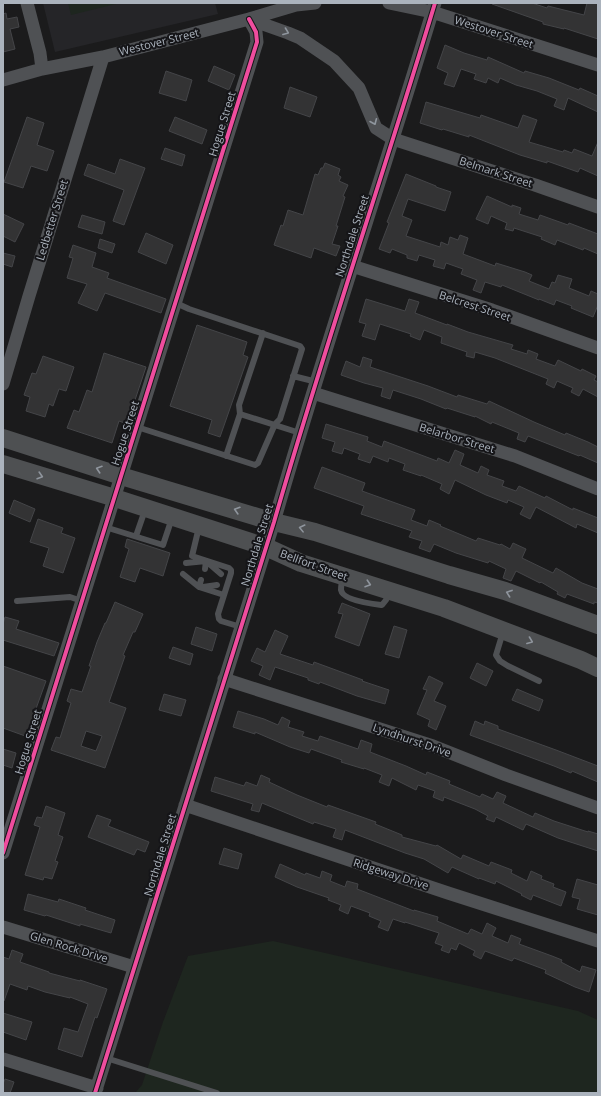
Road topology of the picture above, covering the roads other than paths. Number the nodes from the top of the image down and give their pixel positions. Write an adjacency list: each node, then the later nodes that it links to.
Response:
1 (27, 3): 8 (street)
2 (316, 3): 5 (street, Westover Street)
3 (389, 3): 4 (street, Westover Street)
4 (434, 8): 7 (street, Westover Street); 10 (street, Northdale Street)
5 (249, 19): 6 (street, Westover Street); 10 (street, one-way to 10); 13 (street, Hogue Street)
6 (103, 57): 8 (street, Westover Street); 17 (street, Ledbetter Street)
7 (598, 65)
8 (42, 69): 9 (street, Westover Street)
9 (3, 80)
10 (393, 139): 11 (street, Belmark Street); 12 (street, Northdale Street)
11 (598, 207)
12 (352, 266): 15 (street, Belcrest Street); 18 (street, Northdale Street)
13 (176, 303): 14 (lane); 21 (street, Hogue Street)
14 (263, 333): 16 (lane); 19 (lane)
15 (598, 348)
16 (293, 376): 18 (lane); 20 (lane)
17 (3, 384)
18 (315, 387): 22 (street, Northdale Street); 27 (street, Belarbor Street)
19 (240, 414): 20 (lane); 24 (lane)
20 (275, 424): 22 (lane); 24 (lane)
21 (137, 427): 24 (lane); 26 (street, Hogue Street)
22 (300, 433): 31 (street, Northdale Street)
23 (3, 438): 26 (main road, one-way to 23)
24 (226, 456)
25 (3, 464): 28 (main road, Bellfort Street, one-way to 28)
26 (121, 476): 28 (street, Hogue Street); 31 (main road, one-way to 26)
27 (598, 489)
28 (115, 498): 29 (main road, Bellfort Street); 33 (street, Hogue Street)
29 (146, 508): 30 (main road, Bellfort Street); 34 (lane)
30 (172, 516): 32 (main road, Bellfort Street); 34 (lane)
31 (274, 522): 35 (street, Northdale Street); 51 (main road, one-way to 31)
32 (200, 525): 35 (main road, Bellfort Street); 36 (lane)
33 (105, 527): 34 (lane); 50 (street, Hogue Street)
34 (136, 536)
35 (266, 547): 52 (street, Northdale Street); 53 (main road, Bellfort Street)
36 (206, 561): 37 (lane); 38 (lane); 39 (lane); 40 (lane); 42 (lane); 48 (lane)
37 (186, 564)
38 (194, 565)
39 (205, 569)
40 (213, 572)
41 (183, 574): 47 (lane)
42 (221, 574)
43 (190, 576): 47 (lane)
44 (201, 580): 47 (lane)
45 (210, 582): 47 (lane)
46 (217, 585): 47 (lane)
47 (199, 587): 48 (lane)
48 (224, 595): 52 (lane)
49 (17, 601): 50 (lane)
50 (82, 601): 59 (street, Hogue Street)
51 (598, 625)
52 (240, 627): 55 (street, Northdale Street)
53 (504, 631): 54 (main road, Bellfort Street, one-way to 54); 56 (lane)
54 (598, 668)
55 (224, 679): 57 (street, Northdale Street); 58 (street, Lyndhurst Drive)
56 (539, 681)
57 (185, 805): 61 (street, Ridgeway Drive); 62 (street, Northdale Street)
58 (598, 808)
59 (3, 853)
60 (3, 927): 62 (street, Glen Rock Drive)
61 (598, 941)
62 (134, 967): 63 (street, Northdale Street)
63 (106, 1058): 65 (street, Northdale Street); 66 (lane)
64 (3, 1059): 65 (street)
65 (96, 1091)
66 (217, 1093)

